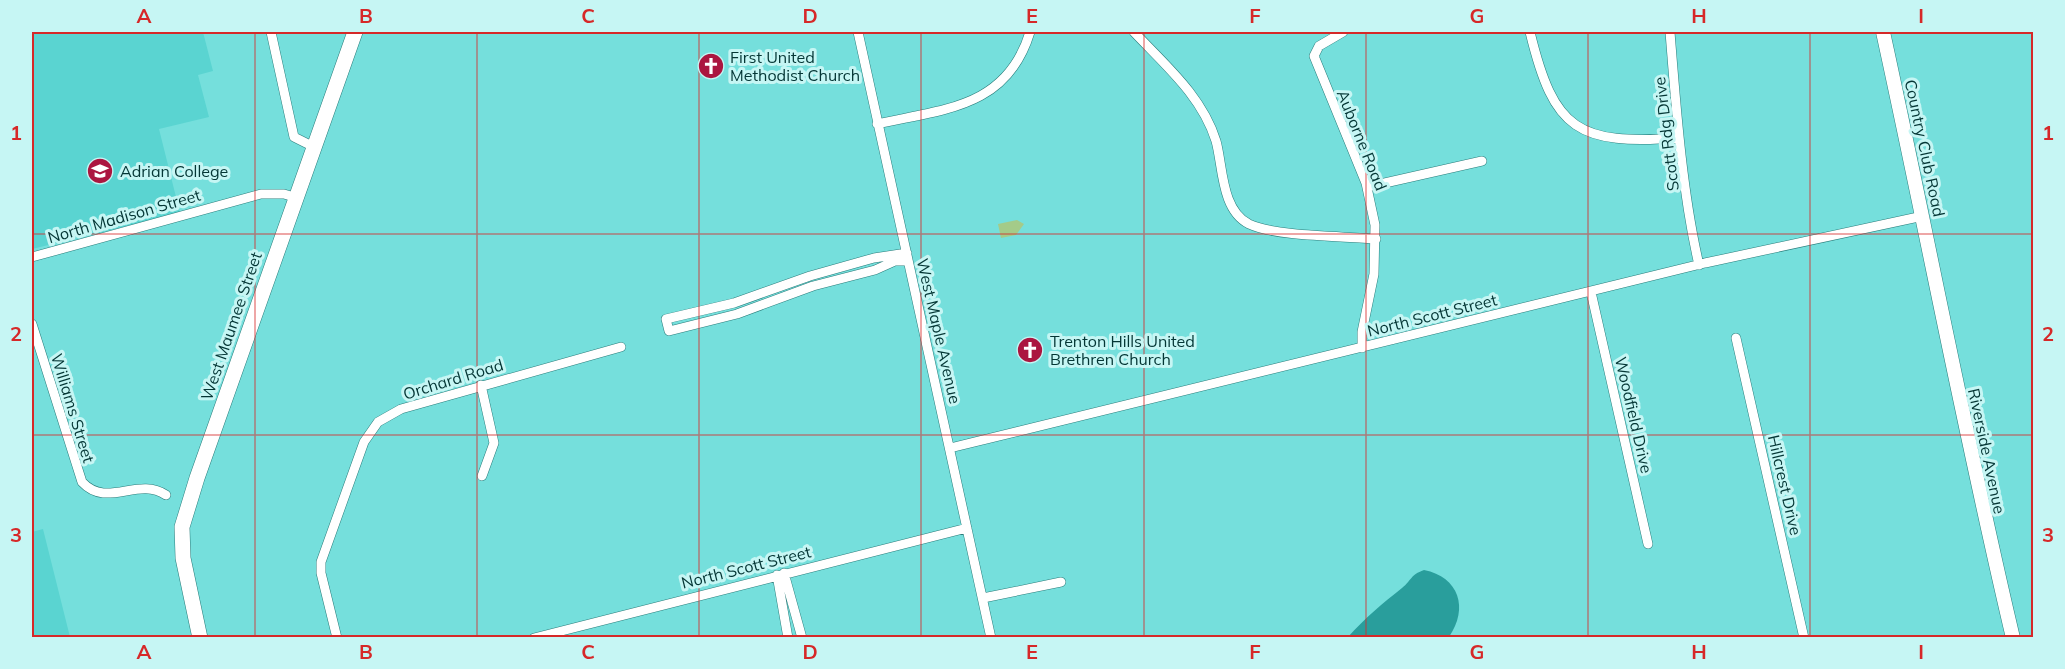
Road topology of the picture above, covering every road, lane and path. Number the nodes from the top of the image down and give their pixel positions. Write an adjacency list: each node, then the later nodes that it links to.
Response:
1 (271, 32): 12 (street)
2 (355, 32): 12 (main road, West Maumee Street)
3 (858, 32): 10 (street, West Maple Avenue)
4 (1030, 32): 10 (street)
5 (1134, 32): 17 (street)
6 (1343, 32): 14 (street, Auborne Road)
7 (1530, 32): 11 (street)
8 (1670, 32): 11 (street, Scott Rdg Drive)
9 (1883, 32): 16 (street, Country Club Road)
10 (877, 124): 19 (street, West Maple Avenue)
11 (1679, 138): 20 (street, Scott Rdg Drive)
12 (314, 147): 15 (main road, West Maumee Street)
13 (1482, 161): 14 (street)
14 (1367, 187): 17 (street, Auborne Road)
15 (294, 197): 18 (street, North Madison Street); 40 (main road, West Maumee Street)
16 (1923, 216): 20 (street, North Scott Street); 21 (street, Country Club Road)
17 (1376, 239): 30 (street, Auborne Road)
18 (32, 257)
19 (908, 257): 22 (street); 23 (street); 32 (street, West Maple Avenue)
20 (1702, 264): 24 (street, North Scott Street)
21 (1934, 271): 47 (street, Riverside Avenue)
22 (810, 276): 23 (street); 25 (street)
23 (813, 286): 26 (street)
24 (1592, 292): 30 (street, North Scott Street); 36 (street, Woodfield Drive)
25 (734, 303): 26 (street); 26 (street)
26 (737, 314)
27 (32, 324): 34 (street, Williams Street)
28 (1736, 338): 46 (street, Hillcrest Drive)
29 (621, 347): 31 (street, Orchard Road)
30 (1362, 348): 32 (street, North Scott Street)
31 (482, 385): 33 (street); 41 (street, Orchard Road)
32 (950, 448): 35 (street, West Maple Avenue)
33 (482, 476)
34 (166, 495)
35 (967, 528): 37 (street, North Scott Street); 39 (street, West Maple Avenue)
36 (1648, 544)
37 (780, 574): 42 (street, North Scott Street); 43 (street); 44 (street)
38 (1061, 582): 39 (street)
39 (982, 598): 45 (street, West Maple Avenue)
40 (200, 638)
41 (337, 638)
42 (534, 638)
43 (788, 638)
44 (802, 638)
45 (991, 638)
46 (1804, 638)
47 (2013, 638)

